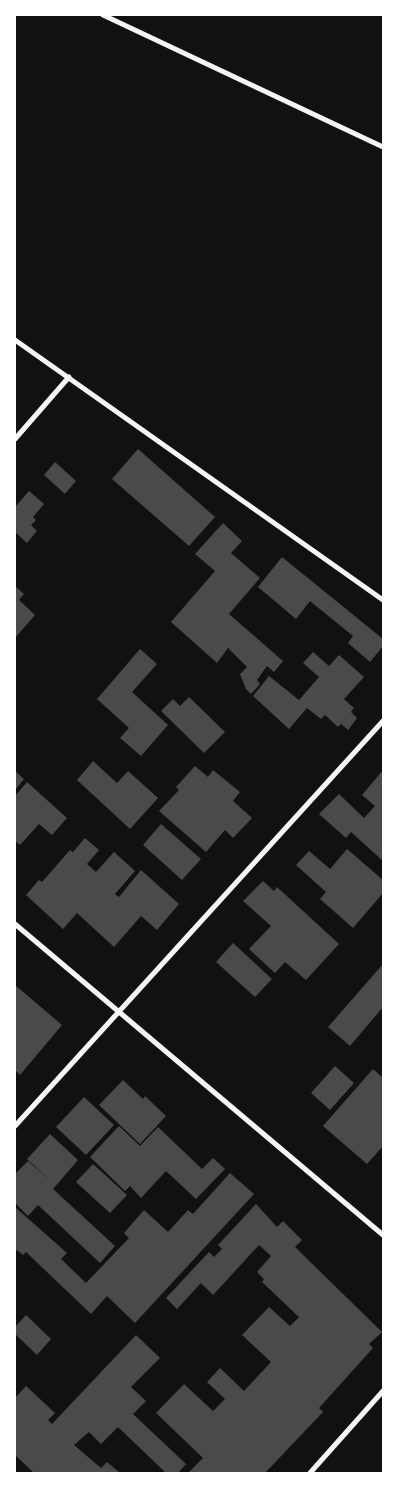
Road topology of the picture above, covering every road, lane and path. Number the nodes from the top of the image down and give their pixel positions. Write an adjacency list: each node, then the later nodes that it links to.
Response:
1 (103, 15): 2 (street)
2 (383, 147)
3 (15, 340): 4 (street)
4 (69, 377): 5 (street); 6 (street)
5 (15, 439)
6 (383, 600)
7 (383, 721): 9 (street)
8 (15, 924): 9 (street)
9 (119, 1013): 10 (street); 11 (street)
10 (15, 1126)
11 (383, 1235)
12 (383, 1391): 13 (street)
13 (310, 1473)

